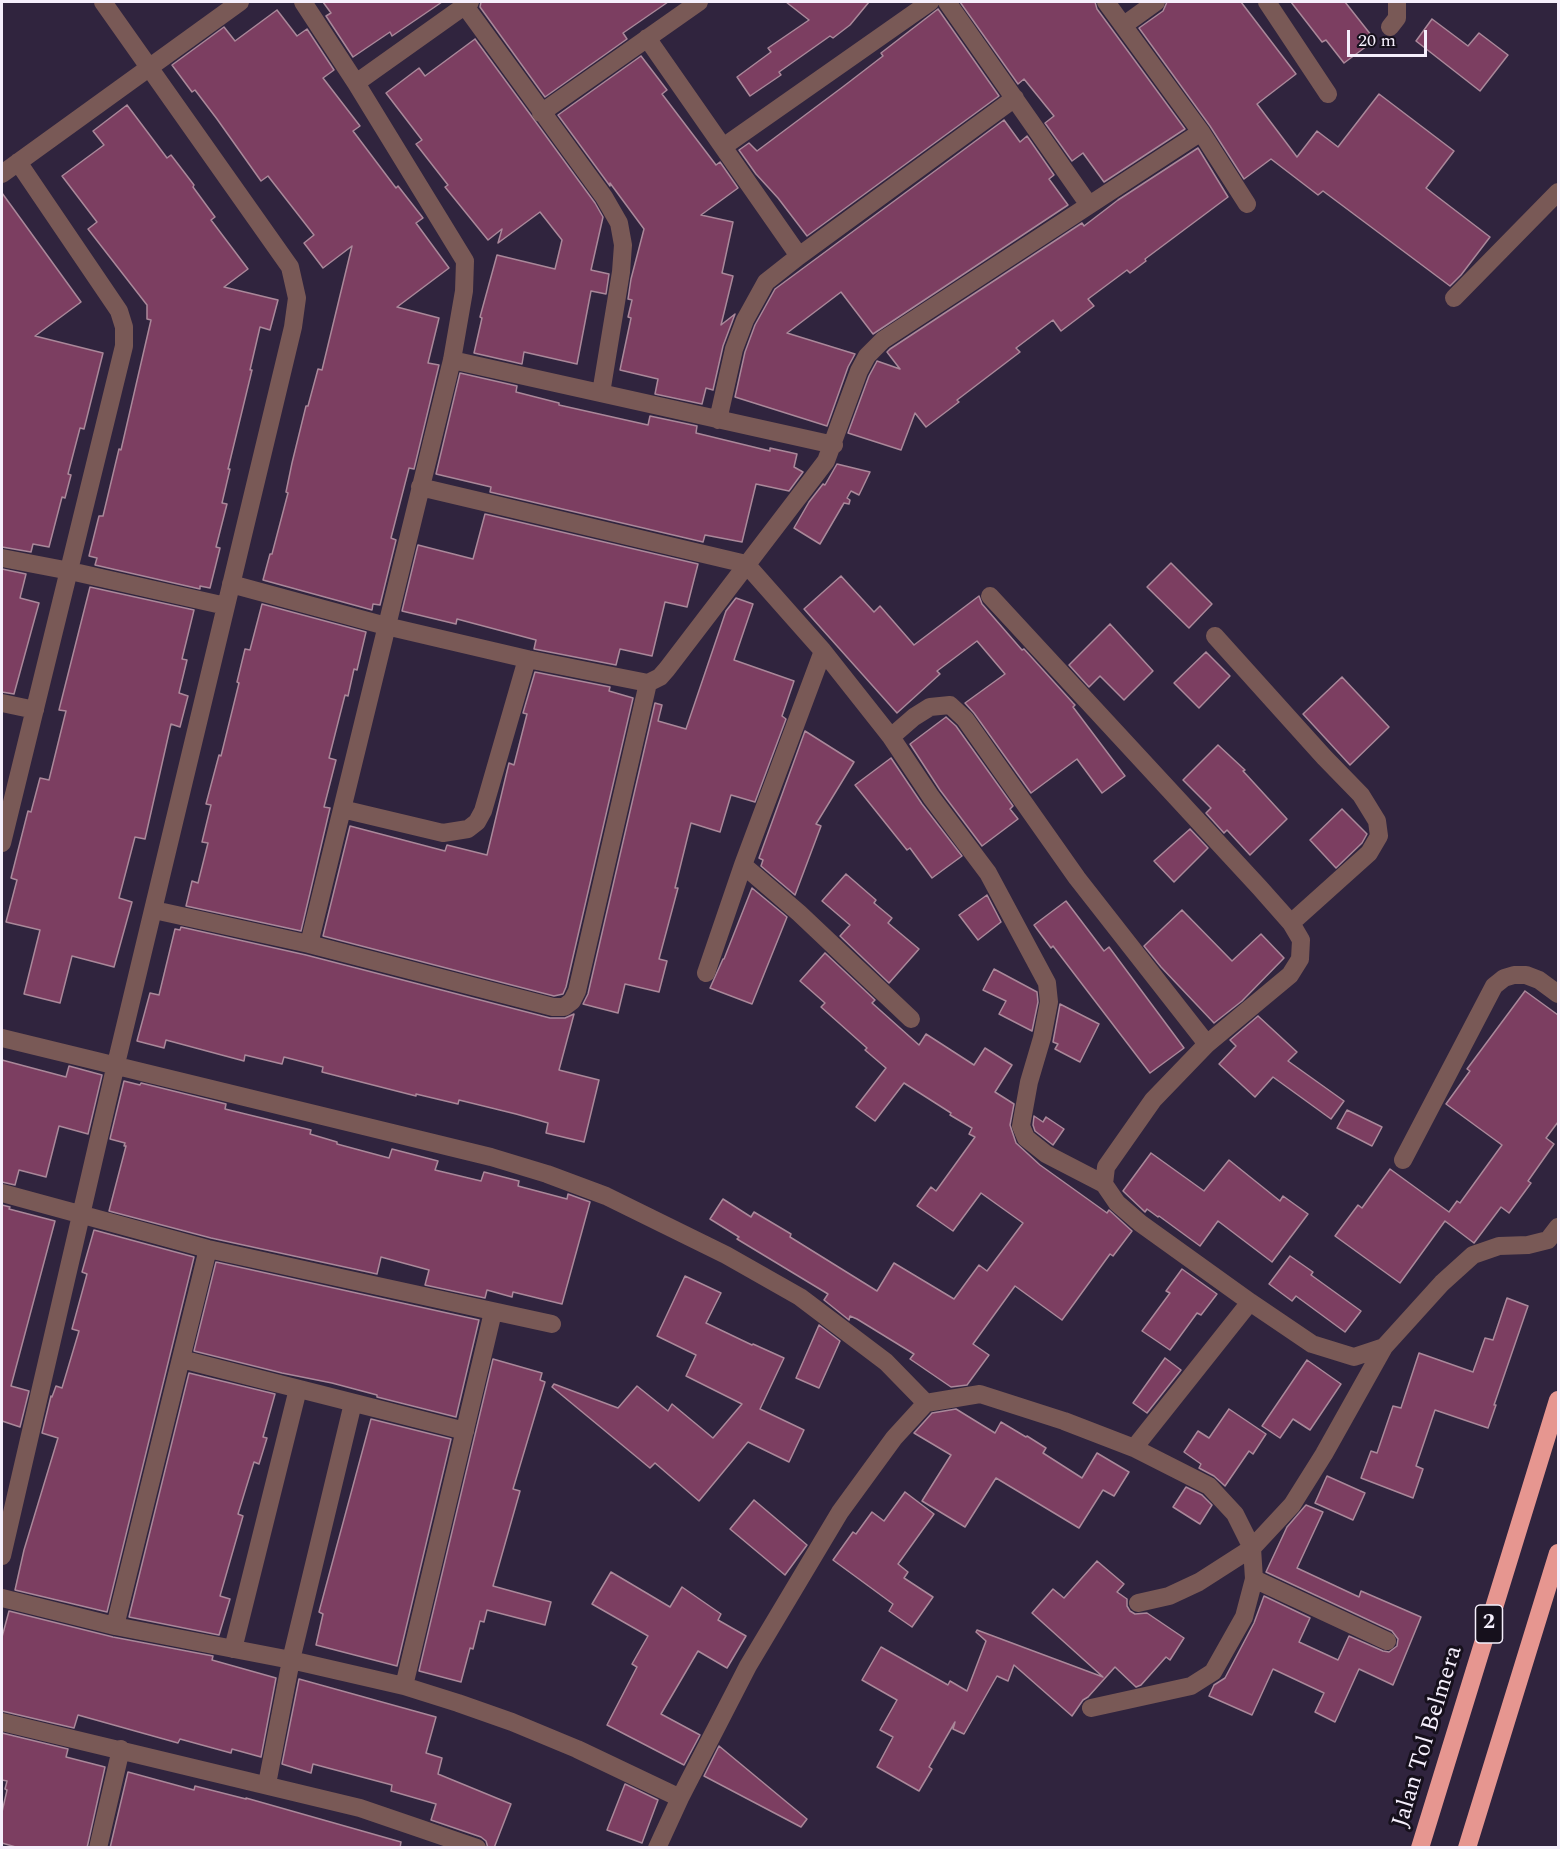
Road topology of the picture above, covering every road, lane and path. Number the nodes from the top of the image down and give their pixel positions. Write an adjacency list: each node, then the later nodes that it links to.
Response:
1 (103, 2): 15 (street)
2 (240, 2): 15 (street)
3 (303, 2): 16 (street)
4 (699, 2): 14 (street)
5 (930, 2): 21 (street)
6 (947, 2): 18 (street)
7 (1106, 2): 12 (street)
8 (1156, 2): 12 (street)
9 (1267, 2): 17 (street)
10 (1397, 2): 13 (street)
11 (467, 4): 16 (street); 19 (street)
12 (1124, 25): 20 (street)
13 (1390, 27)
14 (647, 38): 19 (street); 21 (street)
15 (149, 67): 22 (street); 37 (street)
16 (356, 83): 29 (street)
17 (1328, 94)
18 (1015, 98): 26 (street); 27 (street)
19 (541, 113): 30 (street)
20 (1201, 132): 24 (street); 26 (street)
21 (723, 147): 27 (street)
22 (18, 162): 23 (street); 36 (street)
23 (2, 174)
24 (1247, 204)
25 (1555, 204): 28 (street)
26 (1089, 205): 32 (street)
27 (799, 256): 31 (street)
28 (1454, 298)
29 (452, 360): 30 (street); 33 (street)
30 (601, 393): 31 (street)
31 (718, 420): 32 (street)
32 (834, 445): 35 (street)
33 (420, 487): 35 (street); 40 (street)
34 (2, 558): 36 (street)
35 (746, 564): 42 (street); 44 (street)
36 (70, 571): 39 (street); 46 (street)
37 (231, 584): 39 (street); 40 (street)
38 (990, 596): 52 (street)
39 (226, 606): 51 (street)
40 (386, 626): 43 (street); 48 (street)
41 (1215, 636): 52 (street)
42 (823, 651): 47 (street); 50 (street)
43 (527, 659): 44 (street); 48 (street)
44 (648, 683): 53 (street)
45 (2, 703): 46 (street)
46 (35, 710): 49 (street)
47 (891, 737): 58 (street); 61 (street)
48 (342, 808): 53 (street)
49 (2, 843)
50 (743, 865): 54 (street); 56 (street)
51 (154, 910): 53 (street); 59 (street)
52 (1291, 923): 58 (street)
53 (309, 944)
54 (706, 973)
55 (1558, 994): 60 (street)
56 (911, 1019)
57 (2, 1038): 59 (street)
58 (1207, 1044): 61 (street)
59 (116, 1064): 63 (street); 74 (street)
60 (1403, 1160)
61 (1104, 1184): 66 (street)
62 (2, 1193): 63 (street)
63 (82, 1213): 65 (street); 79 (street)
64 (1558, 1227): 69 (street)
65 (208, 1249): 67 (street); 70 (street)
66 (1250, 1302): 69 (street); 76 (street)
67 (493, 1312): 68 (street); 75 (street)
68 (552, 1324)
69 (1384, 1347): 77 (street)
70 (181, 1359): 71 (street); 83 (street)
71 (298, 1389): 73 (street); 85 (street)
72 (1558, 1400): 96 (highway, Jalan Tol Belmera / 2)
73 (353, 1403): 75 (street); 86 (street)
74 (926, 1403): 76 (street); 92 (street)
75 (465, 1431): 87 (street)
76 (1134, 1448): 77 (street)
77 (1252, 1548): 80 (street); 82 (street)
78 (1558, 1553): 97 (highway, 2)
79 (2, 1556)
80 (1254, 1579): 84 (street); 88 (street)
81 (2, 1598): 83 (street)
82 (1138, 1603)
83 (115, 1626): 85 (street)
84 (1387, 1641)
85 (234, 1649): 86 (street)
86 (291, 1660): 87 (street); 91 (street)
87 (404, 1686): 92 (street)
88 (1092, 1708)
89 (2, 1722): 90 (street)
90 (121, 1749): 91 (street); 93 (street)
91 (267, 1784): 94 (street)
92 (680, 1798): 95 (street)
93 (98, 1848)
94 (477, 1848)
95 (657, 1848)
96 (1420, 1848)
97 (1467, 1848)

